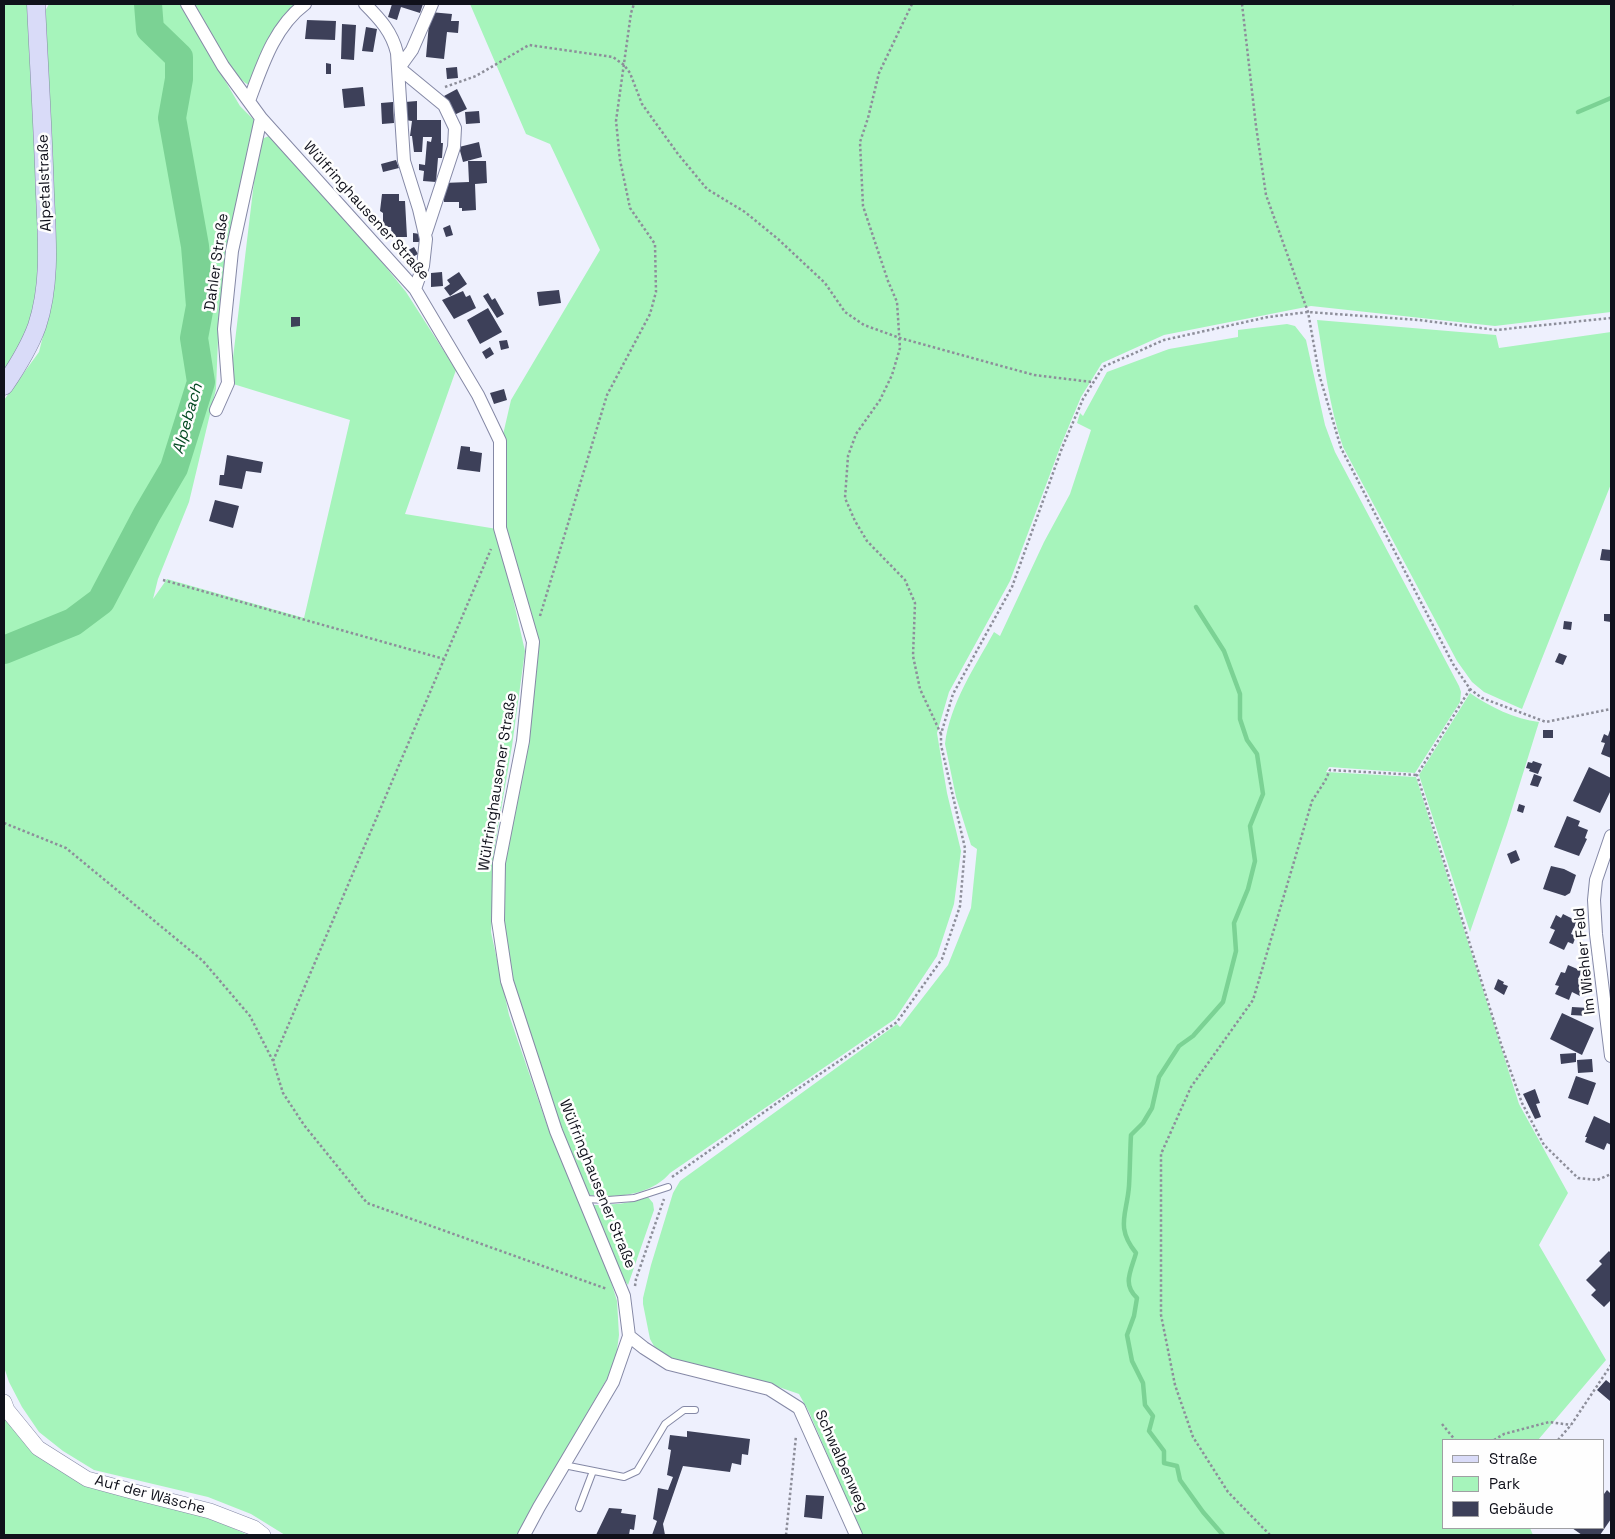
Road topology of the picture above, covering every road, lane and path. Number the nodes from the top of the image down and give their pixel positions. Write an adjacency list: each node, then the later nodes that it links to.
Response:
1 (36, 4): 20 (main road, Alpetalstraße)
2 (187, 4): 12 (street, Wülfringhausener Straße)
3 (305, 4): 12 (street)
4 (365, 4): 10 (street)
5 (432, 4): 10 (street)
6 (634, 4): 9 (path)
7 (912, 4): 18 (path)
8 (1242, 4): 16 (path)
9 (624, 65): 11 (path); 18 (path); 24 (path)
10 (399, 68): 11 (street); 14 (street)
11 (430, 92): 14 (street)
12 (249, 101): 13 (street, Wülfringhausener Straße)
13 (261, 118): 15 (street, Wülfringhausener Straße); 21 (street, Dahler Straße)
14 (425, 234): 15 (street)
15 (416, 289): 22 (street, Wülfringhausener Straße)
16 (1308, 312): 17 (path); 19 (path); 26 (path)
17 (1611, 318)
18 (900, 338): 19 (path); 28 (path)
19 (1092, 382): 28 (path)
20 (4, 386)
21 (216, 410)
22 (500, 528): 24 (street, Wülfringhausener Straße); 25 (path)
23 (163, 580): 25 (path)
24 (533, 642): 36 (street, Wülfringhausener Straße)
25 (444, 659): 33 (path)
26 (1470, 689): 27 (path); 29 (path)
27 (1611, 709)
28 (941, 734): 35 (path)
29 (1417, 775): 34 (path); 55 (path)
30 (4, 823): 33 (path)
31 (1611, 836): 32 (street, Im Wiehler Feld)
32 (1611, 1056)
33 (273, 1061): 37 (path)
34 (1611, 1174)
35 (668, 1187): 36 (lane); 37 (path)
36 (584, 1199): 37 (street, Wülfringhausener Straße)
37 (630, 1292): 38 (street, Wülfringhausener Straße)
38 (628, 1336): 41 (street, Schwalbenweg); 48 (street, Wülfringhausener Straße)
39 (1611, 1365): 44 (path)
40 (4, 1402): 51 (street, Auf der Wäsche)
41 (799, 1408): 53 (path); 54 (street, Schwalbenweg)
42 (695, 1410): 49 (lane)
43 (1442, 1424): 45 (path)
44 (1570, 1425): 46 (path); 47 (path)
45 (1454, 1439)
46 (1496, 1439)
47 (1559, 1439)
48 (564, 1465): 49 (lane); 52 (street, Wülfringhausener Straße)
49 (593, 1471): 50 (lane)
50 (579, 1508)
51 (263, 1535)
52 (524, 1535)
53 (786, 1535)
54 (856, 1535)
55 (1270, 1535)

